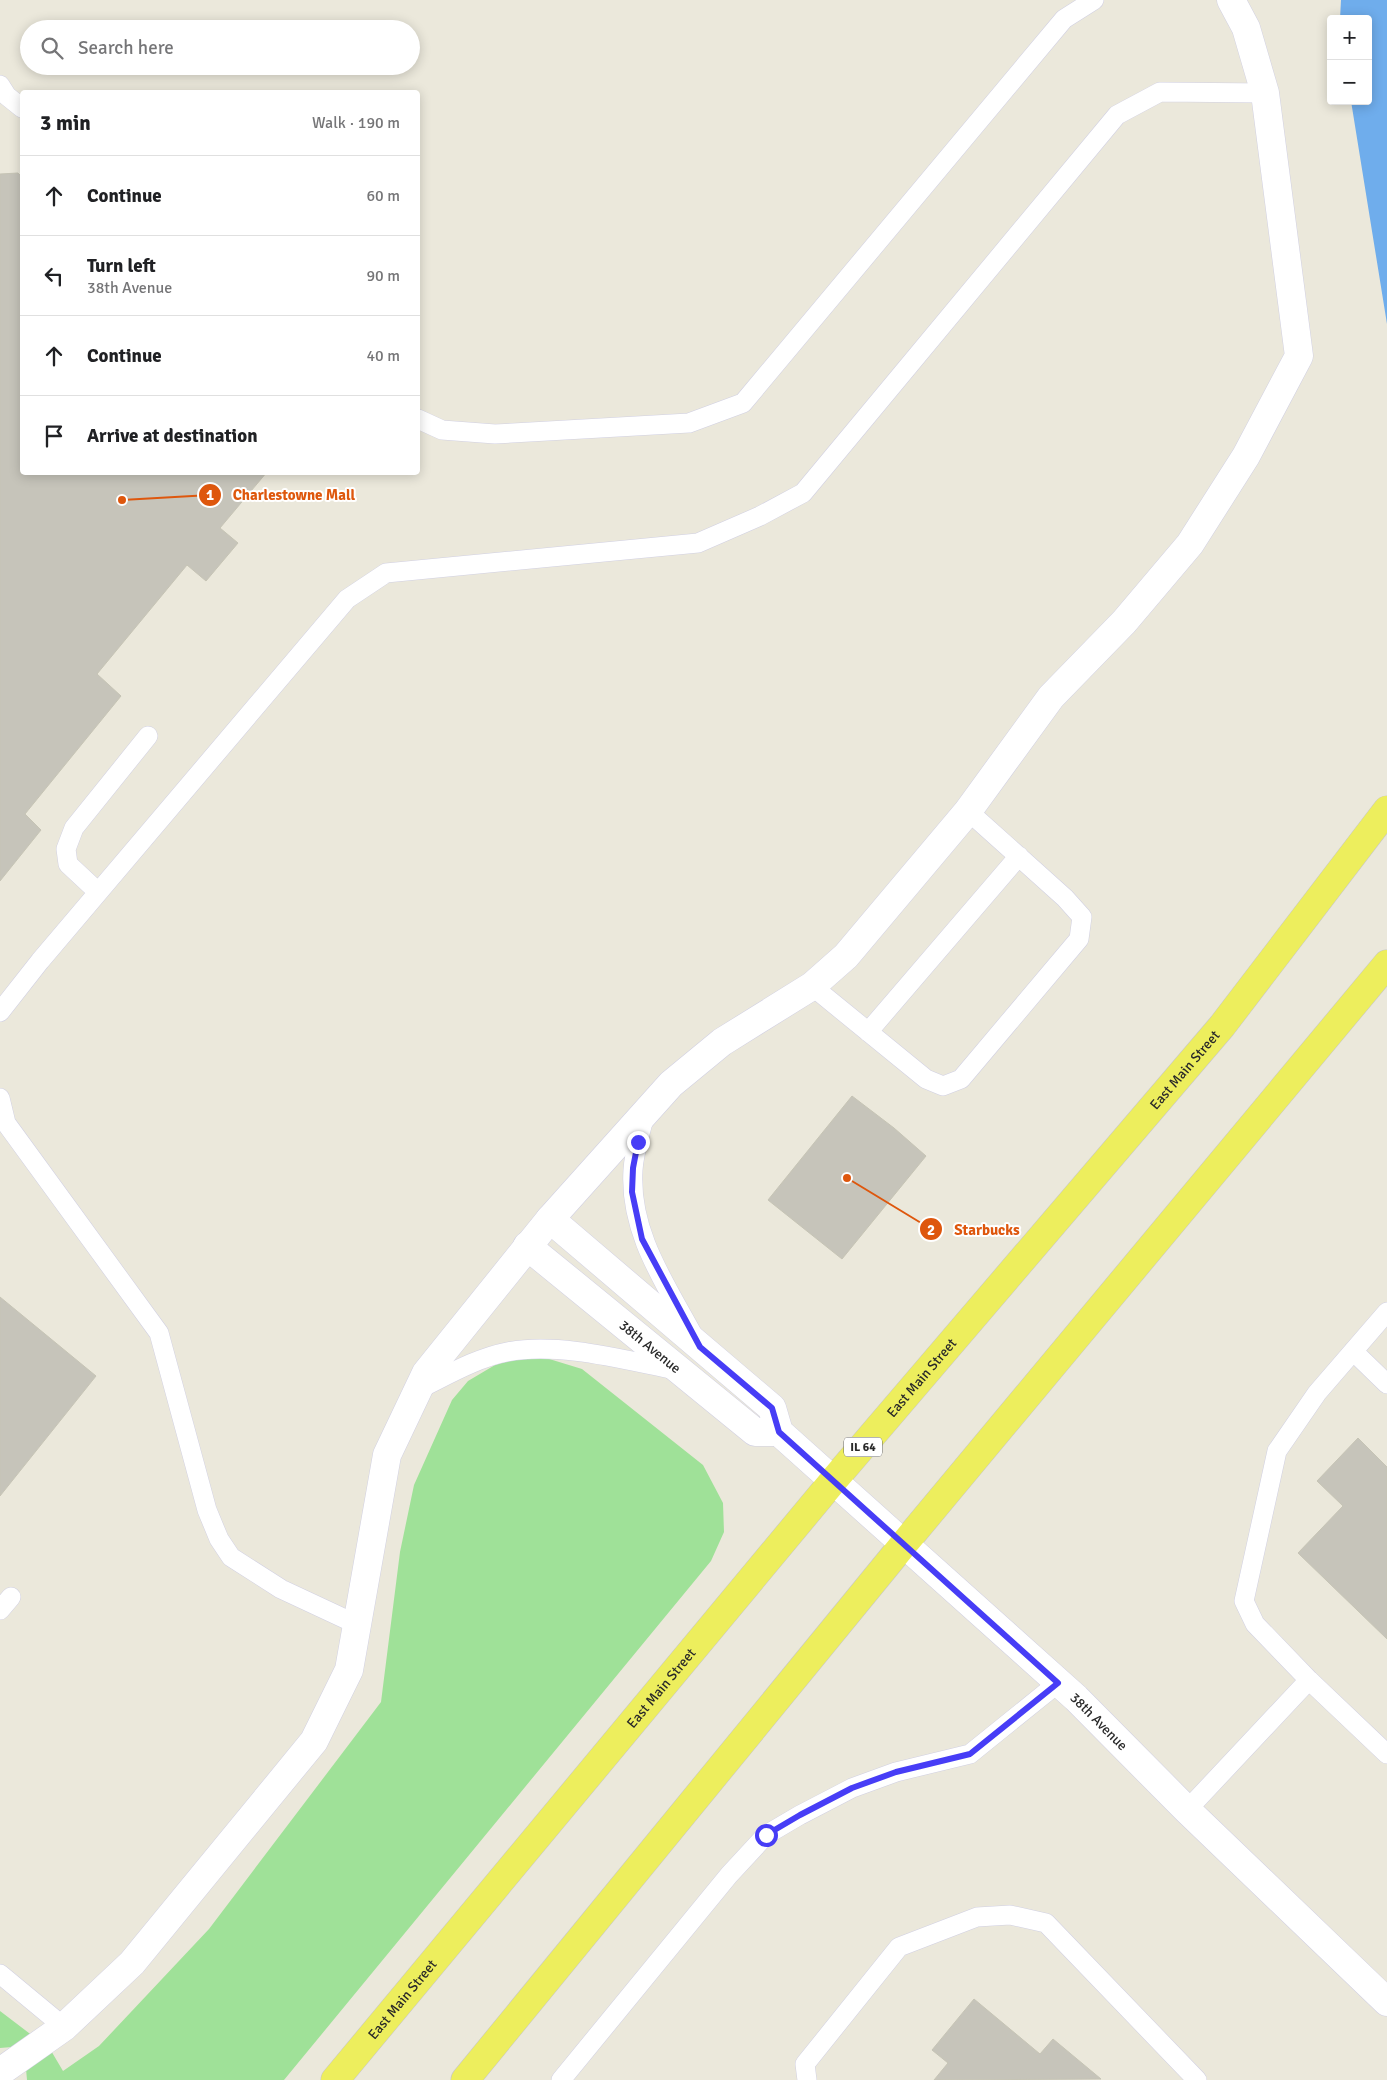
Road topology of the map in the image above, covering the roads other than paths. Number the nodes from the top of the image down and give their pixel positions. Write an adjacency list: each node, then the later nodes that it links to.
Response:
1 (1094, 0): 6 (lane)
2 (1232, 0): 4 (street)
3 (0, 86): 5 (lane)
4 (1265, 93): 9 (street); 11 (lane)
5 (20, 106)
6 (420, 420)
7 (148, 736): 11 (lane)
8 (1387, 810): 27 (main road, East Main Street / IL 64)
9 (968, 811): 10 (lane); 13 (street)
10 (1019, 856): 15 (lane); 15 (lane)
11 (98, 892): 14 (lane)
12 (1387, 964): 28 (main road)
13 (812, 986): 15 (lane); 17 (street)
14 (0, 1012)
15 (868, 1032)
16 (0, 1098): 29 (lane)
17 (645, 1113): 18 (street); 21 (lane)
18 (550, 1219): 19 (street); 21 (street)
19 (527, 1246): 23 (street, 38th Avenue); 25 (street)
20 (1387, 1312): 22 (lane)
21 (700, 1347): 26 (street)
22 (1354, 1351): 24 (lane); 30 (lane)
23 (680, 1371): 25 (lane); 26 (street, 38th Avenue)
24 (1387, 1384)
25 (419, 1389): 29 (street)
26 (779, 1432): 27 (street, 38th Avenue)
27 (833, 1482): 28 (street, 38th Avenue); 39 (main road, East Main Street / IL 64)
28 (903, 1545): 31 (street, 38th Avenue); 40 (main road)
29 (356, 1624): 36 (street)
30 (1309, 1680): 32 (lane); 33 (lane)
31 (1058, 1683): 33 (street, 38th Avenue); 41 (lane)
32 (1387, 1754)
33 (1187, 1810): 35 (street, 38th Avenue)
34 (0, 1974): 36 (lane)
35 (1387, 2002)
36 (64, 2027): 37 (street)
37 (0, 2072)
38 (1194, 2079): 42 (lane)
39 (335, 2080)
40 (464, 2080)
41 (560, 2080)
42 (807, 2080)

